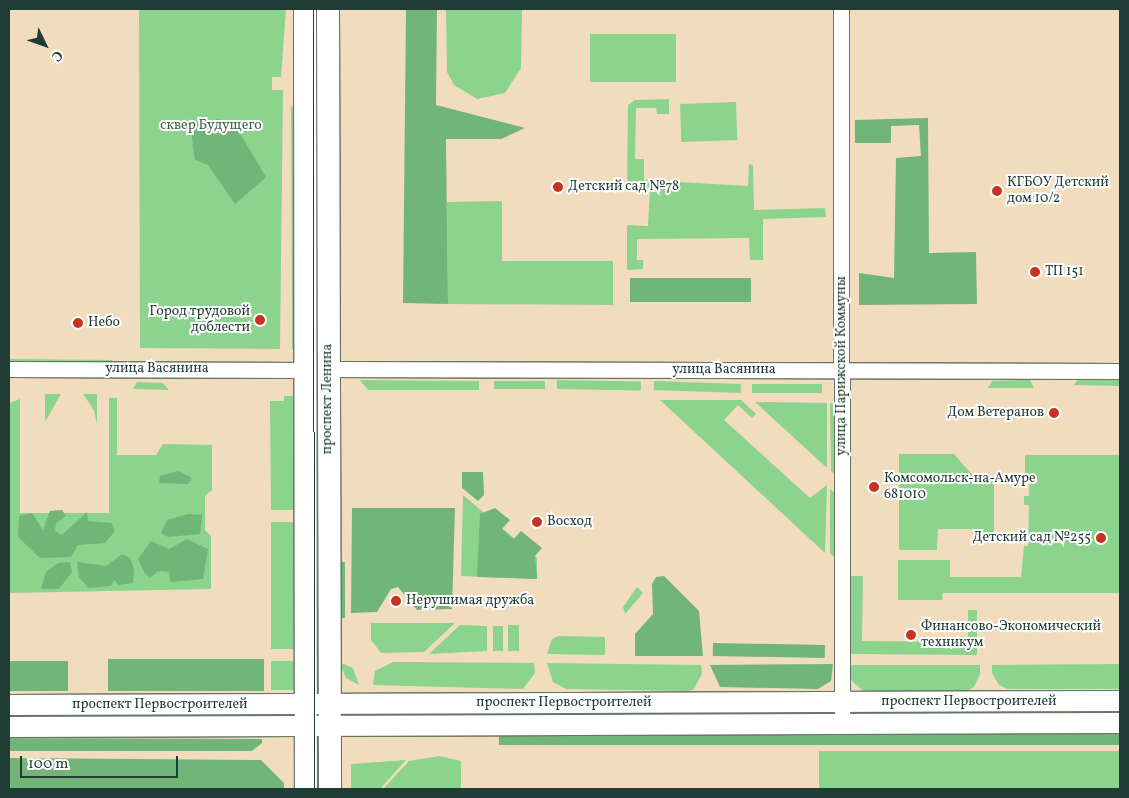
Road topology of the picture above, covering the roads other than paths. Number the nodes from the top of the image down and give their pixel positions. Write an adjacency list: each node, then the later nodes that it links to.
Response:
1 (305, 9): 5 (highway, проспект Ленина)
2 (328, 9): 4 (highway, проспект Ленина)
3 (841, 9): 9 (street, улица Парижской Коммуны)
4 (328, 171): 5 (highway); 8 (highway, проспект Ленина)
5 (305, 172): 7 (highway, проспект Ленина)
6 (9, 369): 7 (street, улица Васянина)
7 (306, 370): 8 (highway); 16 (highway, проспект Ленина)
8 (328, 370): 9 (street, улица Васянина); 17 (highway, проспект Ленина)
9 (842, 371): 10 (street, улица Васянина); 11 (street, улица Парижской Коммуны)
10 (1120, 371)
11 (842, 702): 12 (main road, проспект Первостроителей); 13 (main road, проспект Первостроителей); 19 (street, улица Парижской Коммуны)
12 (1120, 702)
13 (538, 703): 17 (main road, проспект Первостроителей); 20 (main road)
14 (9, 705): 15 (main road, проспект Первостроителей)
15 (85, 705): 16 (main road, проспект Первостроителей); 22 (main road)
16 (306, 716): 17 (main road, проспект Первостроителей); 22 (main road, проспект Первостроителей); 23 (highway, проспект Ленина)
17 (330, 716): 20 (main road, проспект Первостроителей); 24 (highway, проспект Ленина)
18 (1120, 723): 19 (main road, проспект Первостроителей)
19 (842, 724): 20 (main road, проспект Первостроителей)
20 (538, 725)
21 (9, 727): 22 (main road, проспект Первостроителей)
22 (85, 727)
23 (306, 789)
24 (330, 789)

